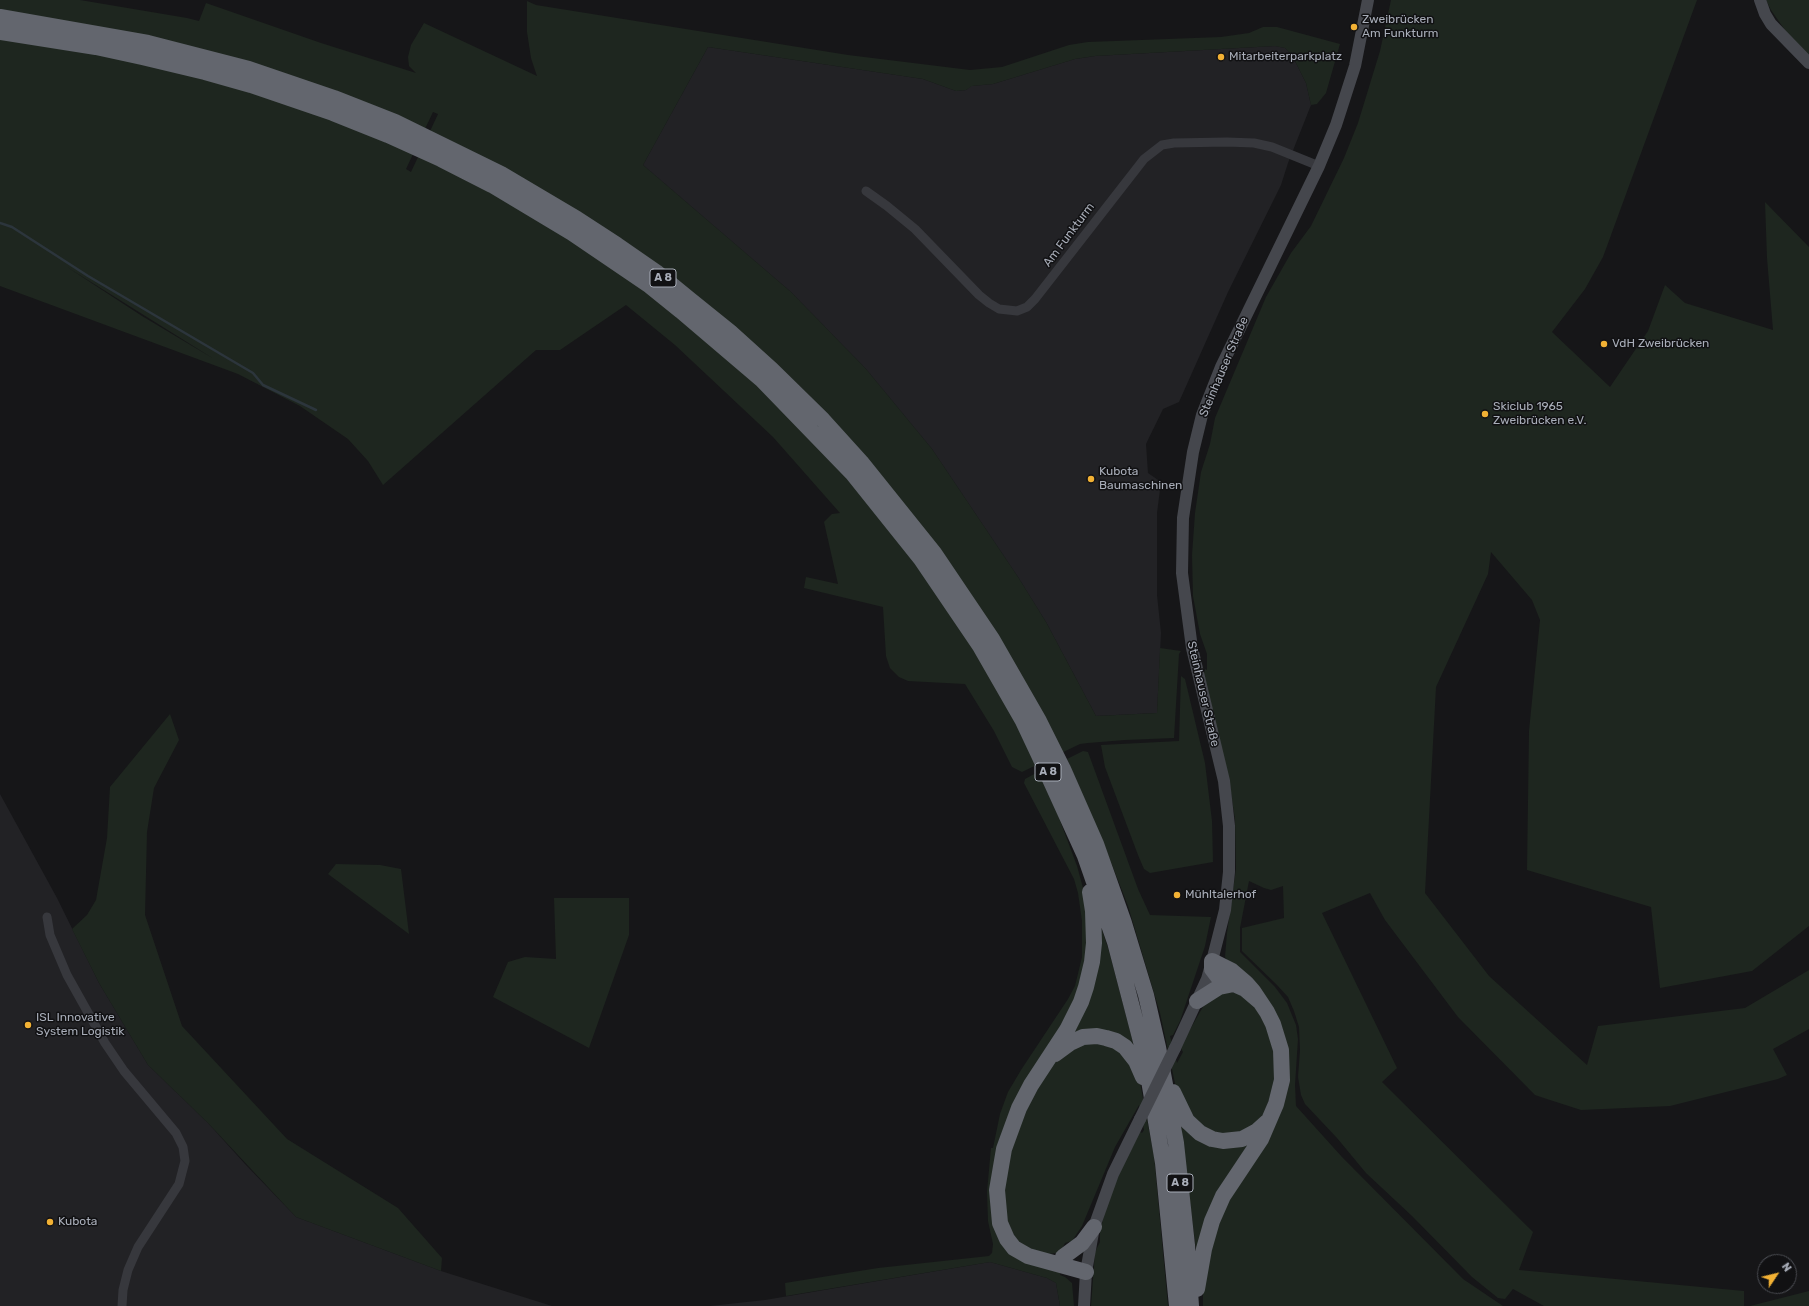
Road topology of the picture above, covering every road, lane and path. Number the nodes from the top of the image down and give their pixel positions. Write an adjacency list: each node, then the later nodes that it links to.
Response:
1 (1368, 0): 6 (main road, Steinhauser Straße)
2 (1760, 0): 5 (main road)
3 (0, 17): 15 (highway, A 8)
4 (0, 32): 8 (highway, A 8)
5 (1809, 63)
6 (1319, 166): 7 (street, Am Funkturm); 10 (main road, Steinhauser Straße)
7 (866, 191)
8 (1085, 856): 14 (highway); 17 (highway, A 8)
9 (47, 917): 22 (street)
10 (1212, 961): 11 (highway); 12 (main road, Steinhauser Straße); 13 (highway)
11 (1234, 984): 12 (highway); 13 (highway)
12 (1197, 1001): 18 (main road, Steinhauser Straße, bridge)
13 (1259, 1001): 16 (highway)
14 (1048, 1060): 17 (highway); 19 (highway)
15 (1160, 1061): 16 (highway); 25 (highway, A 8)
16 (1269, 1120): 26 (highway)
17 (1158, 1124): 24 (highway, A 8)
18 (1094, 1227): 20 (highway); 21 (main road, Steinhauser Straße)
19 (1034, 1257): 20 (highway); 21 (highway)
20 (1063, 1257): 21 (highway)
21 (1086, 1272): 23 (main road, Steinhauser Straße)
22 (122, 1306)
23 (1084, 1306)
24 (1177, 1306)
25 (1191, 1306)
26 (1195, 1306)

